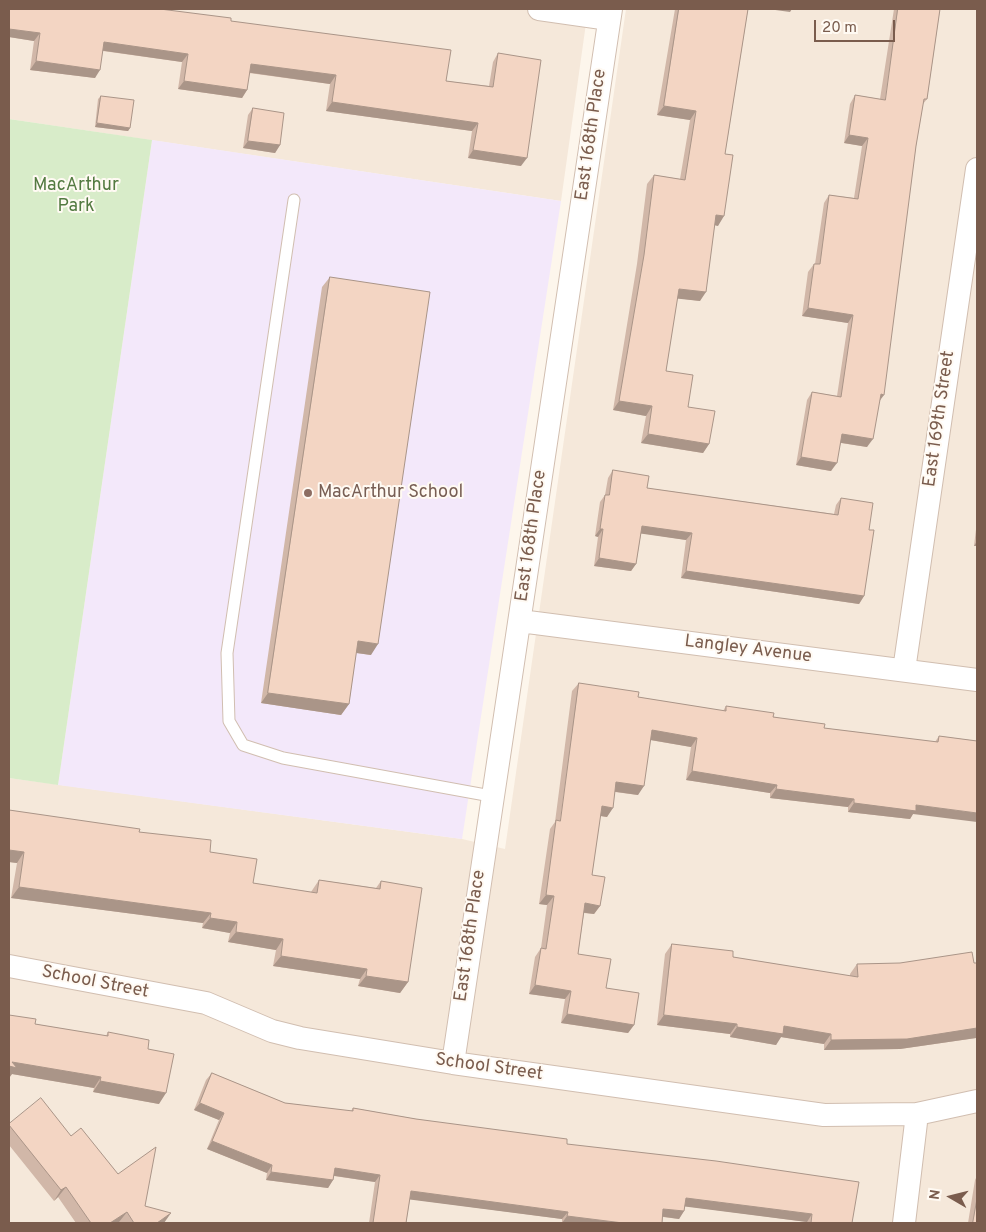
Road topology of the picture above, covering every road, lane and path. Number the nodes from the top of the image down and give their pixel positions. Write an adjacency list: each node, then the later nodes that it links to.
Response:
1 (539, 9): 2 (street)
2 (610, 14): 5 (street, East 168th Place)
3 (977, 169): 6 (street, East 169th Street)
4 (294, 200): 8 (lane)
5 (520, 621): 6 (street, Langley Avenue); 8 (street, East 168th Place)
6 (904, 670): 7 (street, Langley Avenue)
7 (977, 680)
8 (491, 796): 10 (street, East 168th Place)
9 (9, 966): 10 (street, School Street)
10 (453, 1062): 12 (street, School Street)
11 (977, 1101): 12 (street, School Street)
12 (917, 1114): 13 (street)
13 (904, 1223)

